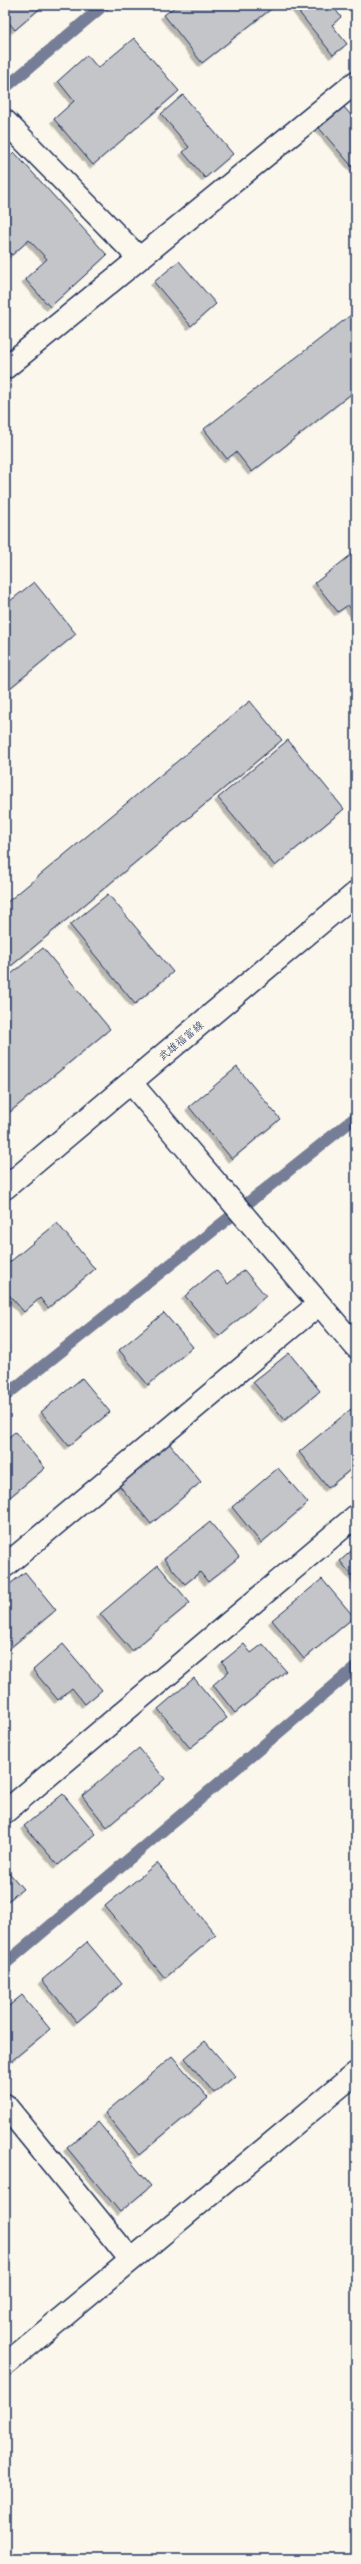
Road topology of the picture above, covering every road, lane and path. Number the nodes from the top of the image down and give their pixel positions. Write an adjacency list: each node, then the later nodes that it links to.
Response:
1 (356, 82): 3 (street)
2 (7, 123): 3 (street)
3 (140, 258): 4 (street)
4 (5, 368)
5 (356, 893): 6 (street, 武雄福富線)
6 (131, 1083): 7 (street, 武雄福富線); 8 (street)
7 (5, 1188)
8 (319, 1304): 9 (street); 11 (street)
9 (356, 1347)
10 (356, 1516): 12 (street)
11 (5, 1566)
12 (5, 1812)
13 (356, 2073): 15 (street)
14 (5, 2105): 15 (street)
15 (131, 2260): 16 (street)
16 (5, 2364)

